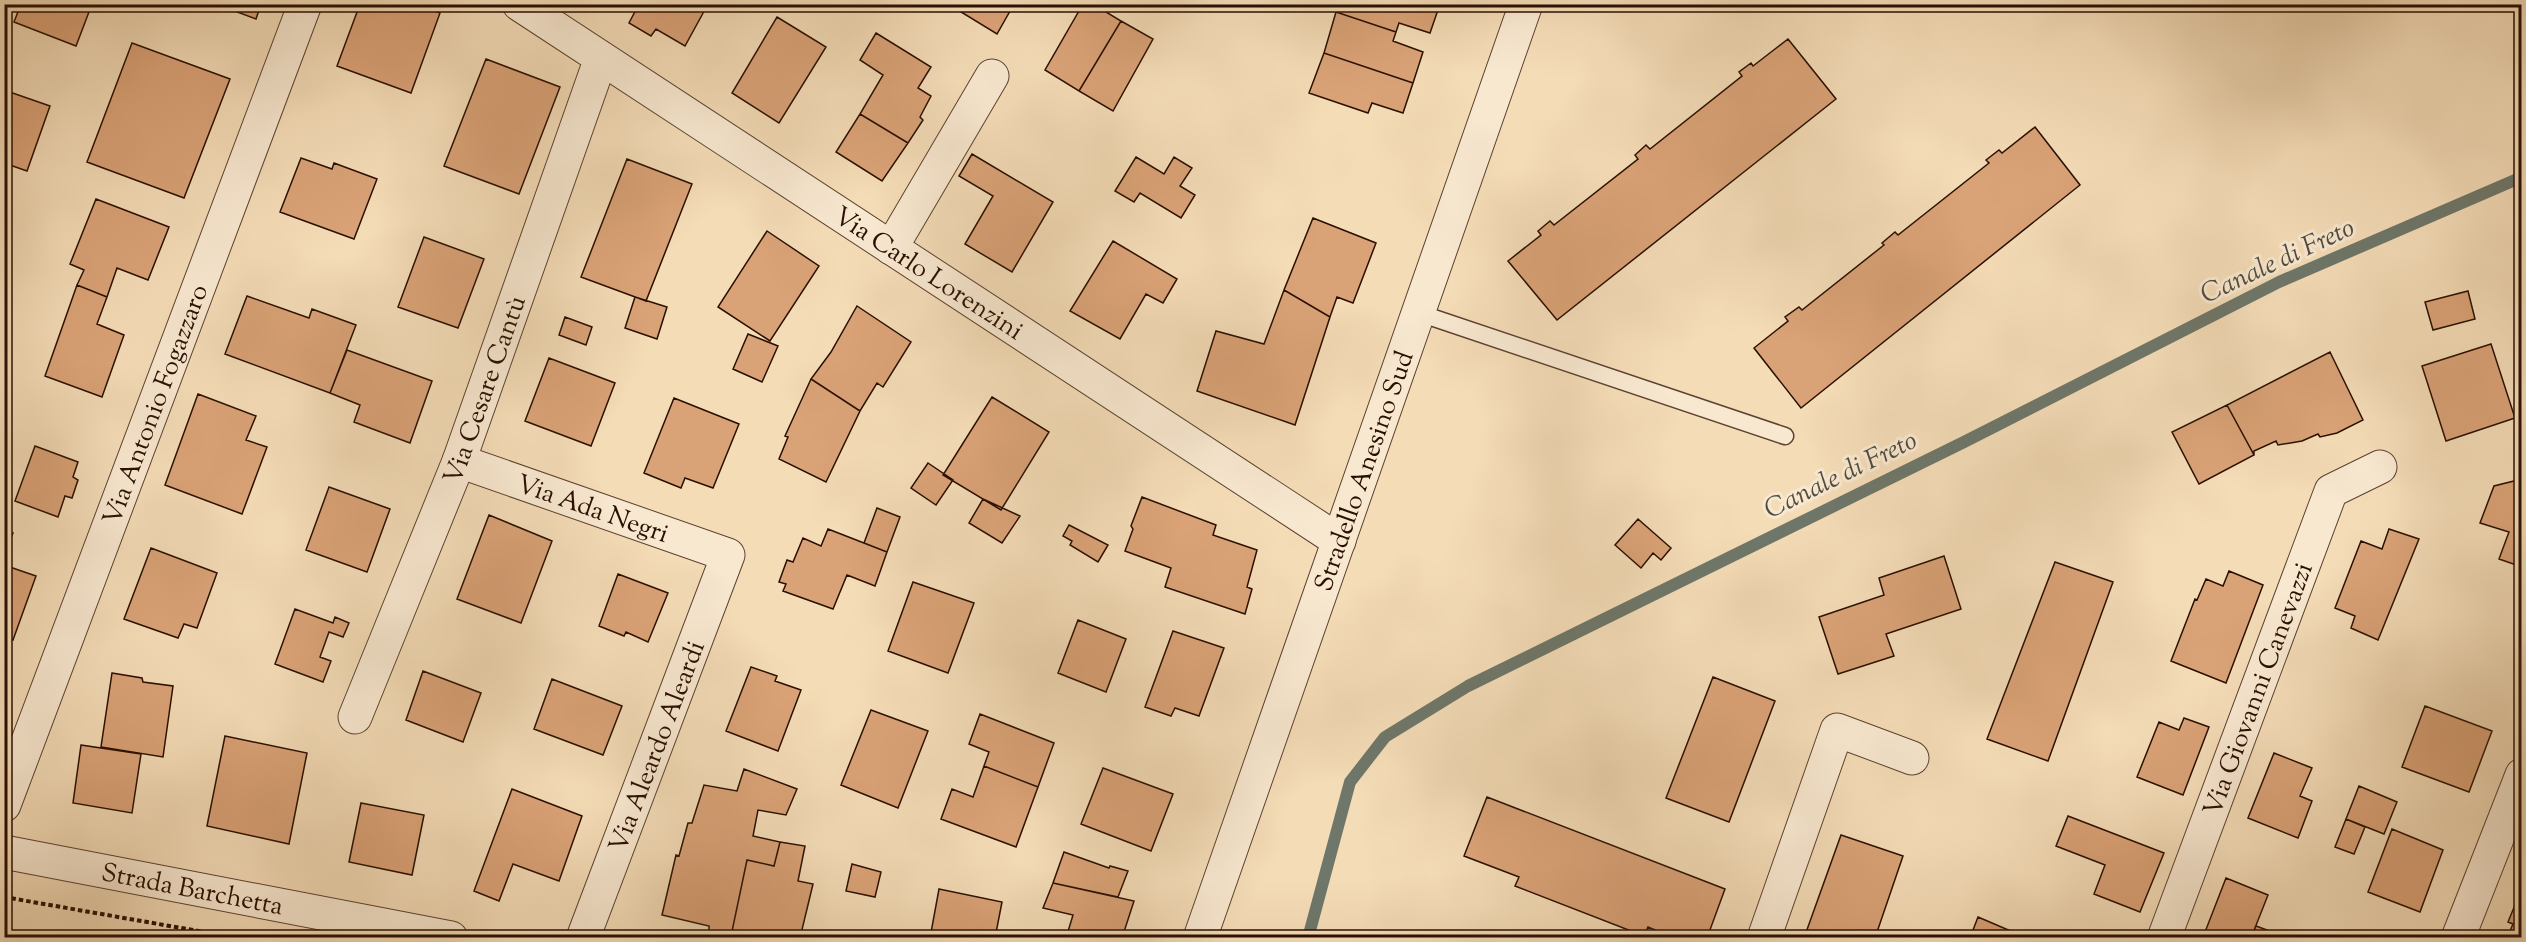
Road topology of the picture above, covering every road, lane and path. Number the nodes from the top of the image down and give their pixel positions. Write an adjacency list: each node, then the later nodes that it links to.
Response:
1 (305, 4): 16 (street, Via Antonio Fogazzaro)
2 (519, 4): 4 (street, Via Carlo Lorenzini)
3 (1526, 4): 7 (street, Stradello Anesino Sud)
4 (601, 58): 6 (street, Via Carlo Lorenzini); 9 (street, Via Cesare Cantù)
5 (992, 76): 6 (street)
6 (891, 248): 11 (street, Via Carlo Lorenzini)
7 (1419, 313): 8 (lane); 11 (street, Stradello Anesino Sud)
8 (1785, 436)
9 (459, 461): 12 (street, Via Ada Negri); 13 (street, Via Cesare Cantù)
10 (2380, 467): 24 (street, Via Giovanni Canevazzi)
11 (1340, 542): 22 (street, Stradello Anesino Sud)
12 (728, 555): 21 (street, Via Aleardo Aleardi)
13 (355, 717)
14 (1912, 758): 23 (street)
15 (2522, 775): 25 (street)
16 (4, 805)
17 (4, 852): 20 (street, Strada Barchetta)
18 (4, 897): 19 (path)
19 (234, 938)
20 (451, 938)
21 (583, 938)
22 (1200, 938)
23 (1764, 938)
24 (2163, 938)
25 (2458, 938)

